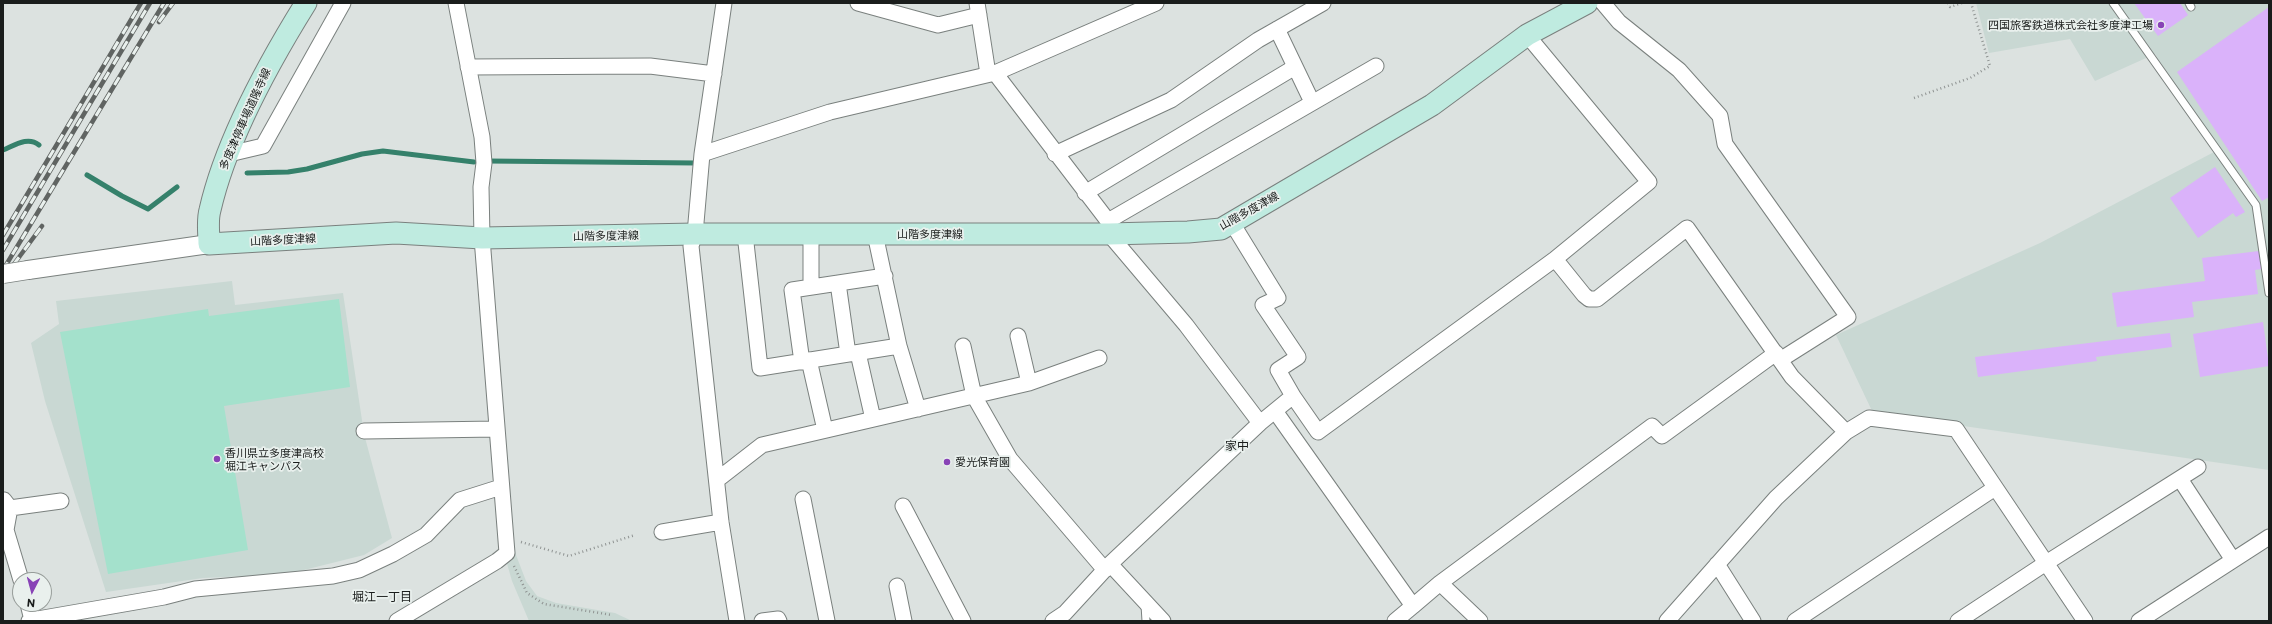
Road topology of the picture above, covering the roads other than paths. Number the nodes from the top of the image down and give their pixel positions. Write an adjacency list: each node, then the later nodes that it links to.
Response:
1 (306, 3): 20 (main road, 多度津停車場道隆寺線)
2 (343, 3): 20 (street)
3 (456, 3): 16 (street)
4 (724, 3): 17 (street)
5 (858, 3): 11 (street)
6 (1156, 3): 18 (street)
7 (1323, 3): 12 (street)
8 (1603, 3): 42 (street)
9 (2113, 3): 37 (lane)
10 (1579, 5): 13 (main road, 山階多度津線)
11 (978, 9): 18 (street)
12 (1277, 29): 14 (street); 22 (street)
13 (1527, 35): 24 (main road, 山階多度津線); 32 (street)
14 (1295, 66): 19 (street); 23 (street)
15 (1376, 66): 19 (street)
16 (468, 67): 17 (street); 30 (street)
17 (714, 74): 21 (street)
18 (991, 74): 21 (street); 22 (street)
19 (1312, 102): 25 (street)
20 (229, 154): 31 (main road, 多度津停車場道隆寺線)
21 (702, 154): 26 (street)
22 (1055, 154): 23 (street)
23 (1085, 193): 25 (street)
24 (1232, 223): 25 (main road, 山階多度津線); 47 (street)
25 (1108, 228): 29 (main road, 山階多度津線); 51 (street)
26 (695, 234): 27 (main road, 山階多度津線); 30 (main road, 山階多度津線); 58 (street)
27 (745, 234): 28 (main road, 山階多度津線); 44 (street)
28 (811, 234): 29 (main road, 山階多度津線); 36 (street)
29 (875, 234): 34 (street)
30 (482, 238): 31 (main road, 山階多度津線); 52 (street)
31 (209, 244): 33 (street, bridge)
32 (1555, 259): 42 (street); 47 (street)
33 (3, 274)
34 (885, 276): 35 (street); 39 (street)
35 (838, 283): 36 (street); 41 (street)
36 (811, 287): 44 (street)
37 (2269, 293)
38 (1018, 336): 45 (street)
39 (899, 346): 41 (street); 48 (street)
40 (963, 346): 46 (street)
41 (853, 353): 44 (street); 50 (street)
42 (1778, 356): 55 (street); 73 (street)
43 (1099, 358): 45 (street)
44 (806, 361): 53 (street)
45 (1029, 384): 46 (street)
46 (974, 396): 48 (street); 71 (street)
47 (1293, 396): 49 (street)
48 (918, 409): 50 (street)
49 (1275, 411): 51 (street); 76 (street)
50 (873, 419): 53 (street)
51 (1260, 423): 71 (street)
52 (496, 429): 54 (street); 59 (street)
53 (826, 430): 58 (street)
54 (364, 431)
55 (1846, 432): 60 (street); 70 (street)
56 (2198, 467): 57 (street)
57 (2180, 478): 68 (street); 69 (street)
58 (717, 480): 65 (street)
59 (501, 488): 78 (street); 79 (street)
60 (1995, 488): 69 (street); 92 (street)
61 (803, 500): 83 (street)
62 (62, 501): 63 (street)
63 (7, 504): 72 (street)
64 (903, 506): 85 (street)
65 (721, 522): 66 (street); 80 (street)
66 (662, 532)
67 (2269, 537): 68 (street)
68 (2233, 560): 95 (street)
69 (2046, 563): 93 (street); 94 (street)
70 (1717, 564): 90 (street); 91 (street)
71 (1108, 567): 75 (street); 77 (street)
72 (19, 572)
73 (1440, 583): 76 (street); 89 (street)
74 (897, 586): 84 (street)
75 (1145, 601): 86 (lane); 87 (street)
76 (1413, 606): 88 (street)
77 (1061, 618)
78 (31, 620)
79 (397, 621)
80 (737, 621)
81 (762, 621): 82 (street)
82 (779, 621)
83 (827, 621)
84 (904, 621)
85 (963, 621)
86 (1146, 621)
87 (1163, 621)
88 (1395, 621)
89 (1480, 621)
90 (1667, 621)
91 (1753, 621)
92 (1795, 621)
93 (1958, 621)
94 (2085, 621)
95 (2139, 621)

